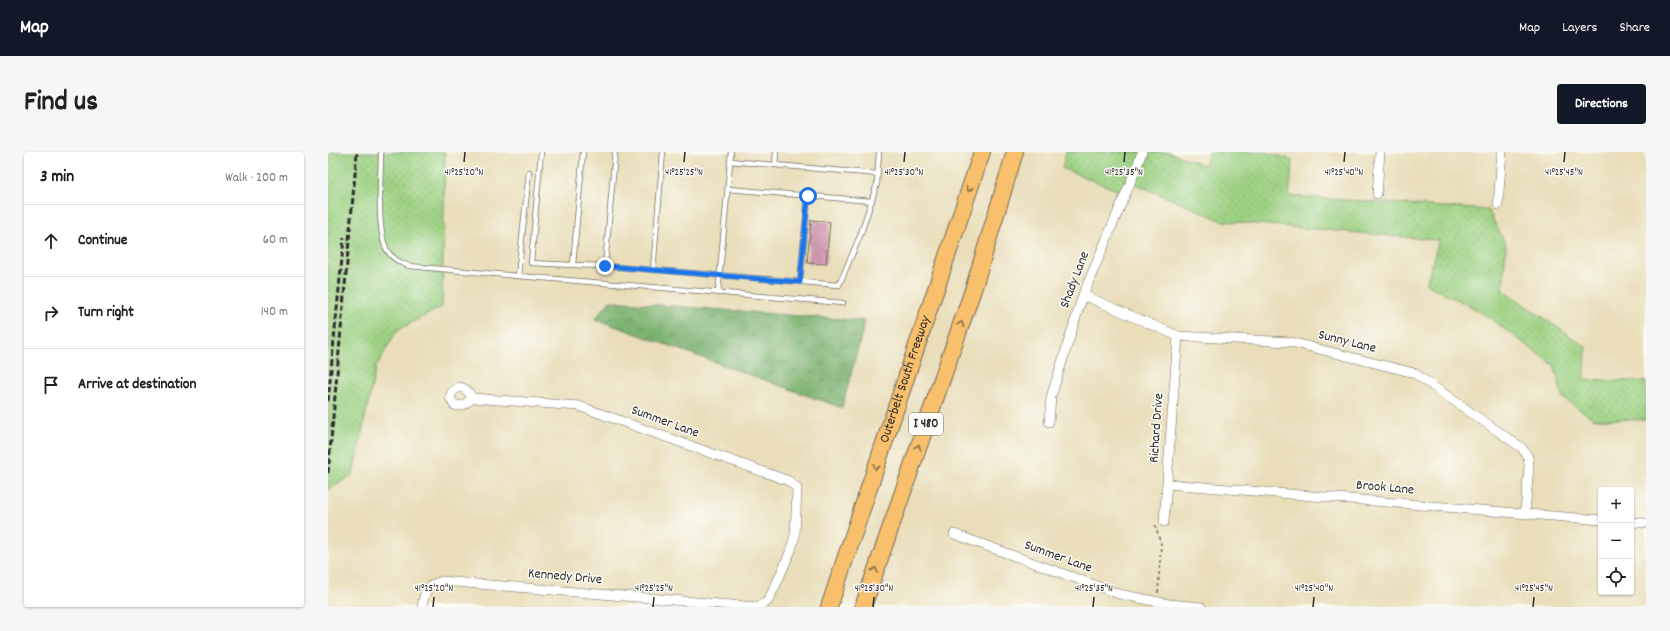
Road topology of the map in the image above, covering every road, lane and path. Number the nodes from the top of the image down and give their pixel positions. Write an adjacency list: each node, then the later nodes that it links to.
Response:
1 (381, 152): 26 (lane)
2 (540, 152): 23 (lane)
3 (583, 152): 23 (lane)
4 (615, 152): 24 (lane)
5 (663, 152): 25 (lane)
6 (731, 152): 14 (lane)
7 (776, 152): 15 (lane)
8 (880, 152): 17 (lane)
9 (982, 152): 46 (highway, Outerbelt South Freeway / I 480, one-way to 46)
10 (1015, 152): 47 (highway, I 480, one-way to 10)
11 (1142, 152): 30 (street, Shady Lane)
12 (1380, 152): 19 (street)
13 (1502, 152): 22 (street)
14 (730, 161): 15 (lane); 18 (lane)
15 (775, 165): 17 (lane)
16 (529, 172): 26 (lane)
17 (878, 174): 21 (lane)
18 (728, 189): 20 (lane); 27 (lane)
19 (1377, 194)
20 (808, 196): 21 (lane); 28 (lane)
21 (872, 201): 28 (lane)
22 (1498, 205)
23 (573, 265): 24 (lane)
24 (605, 266): 25 (lane)
25 (653, 270): 27 (lane)
26 (518, 276): 29 (lane)
27 (719, 276): 28 (lane); 29 (lane)
28 (800, 282)
29 (718, 293): 31 (lane)
30 (1083, 295): 32 (street, Sunny Lane); 34 (street, Shady Lane)
31 (843, 303)
32 (1178, 336): 35 (street, Richard Drive); 36 (street, Sunny Lane)
33 (472, 398): 43 (street, Summer Lane)
34 (1049, 422)
35 (1168, 484): 36 (street, Brook Lane); 39 (street, Richard Drive)
36 (1525, 513): 37 (street, Brook Lane)
37 (1598, 520)
38 (1154, 521): 44 (path)
39 (1164, 522)
40 (1634, 522): 41 (street)
41 (1646, 523)
42 (954, 534): 48 (street, Summer Lane)
43 (795, 535): 45 (street, Kennedy Drive)
44 (1158, 594)
45 (422, 607)
46 (829, 607)
47 (863, 607)
48 (1201, 607)

